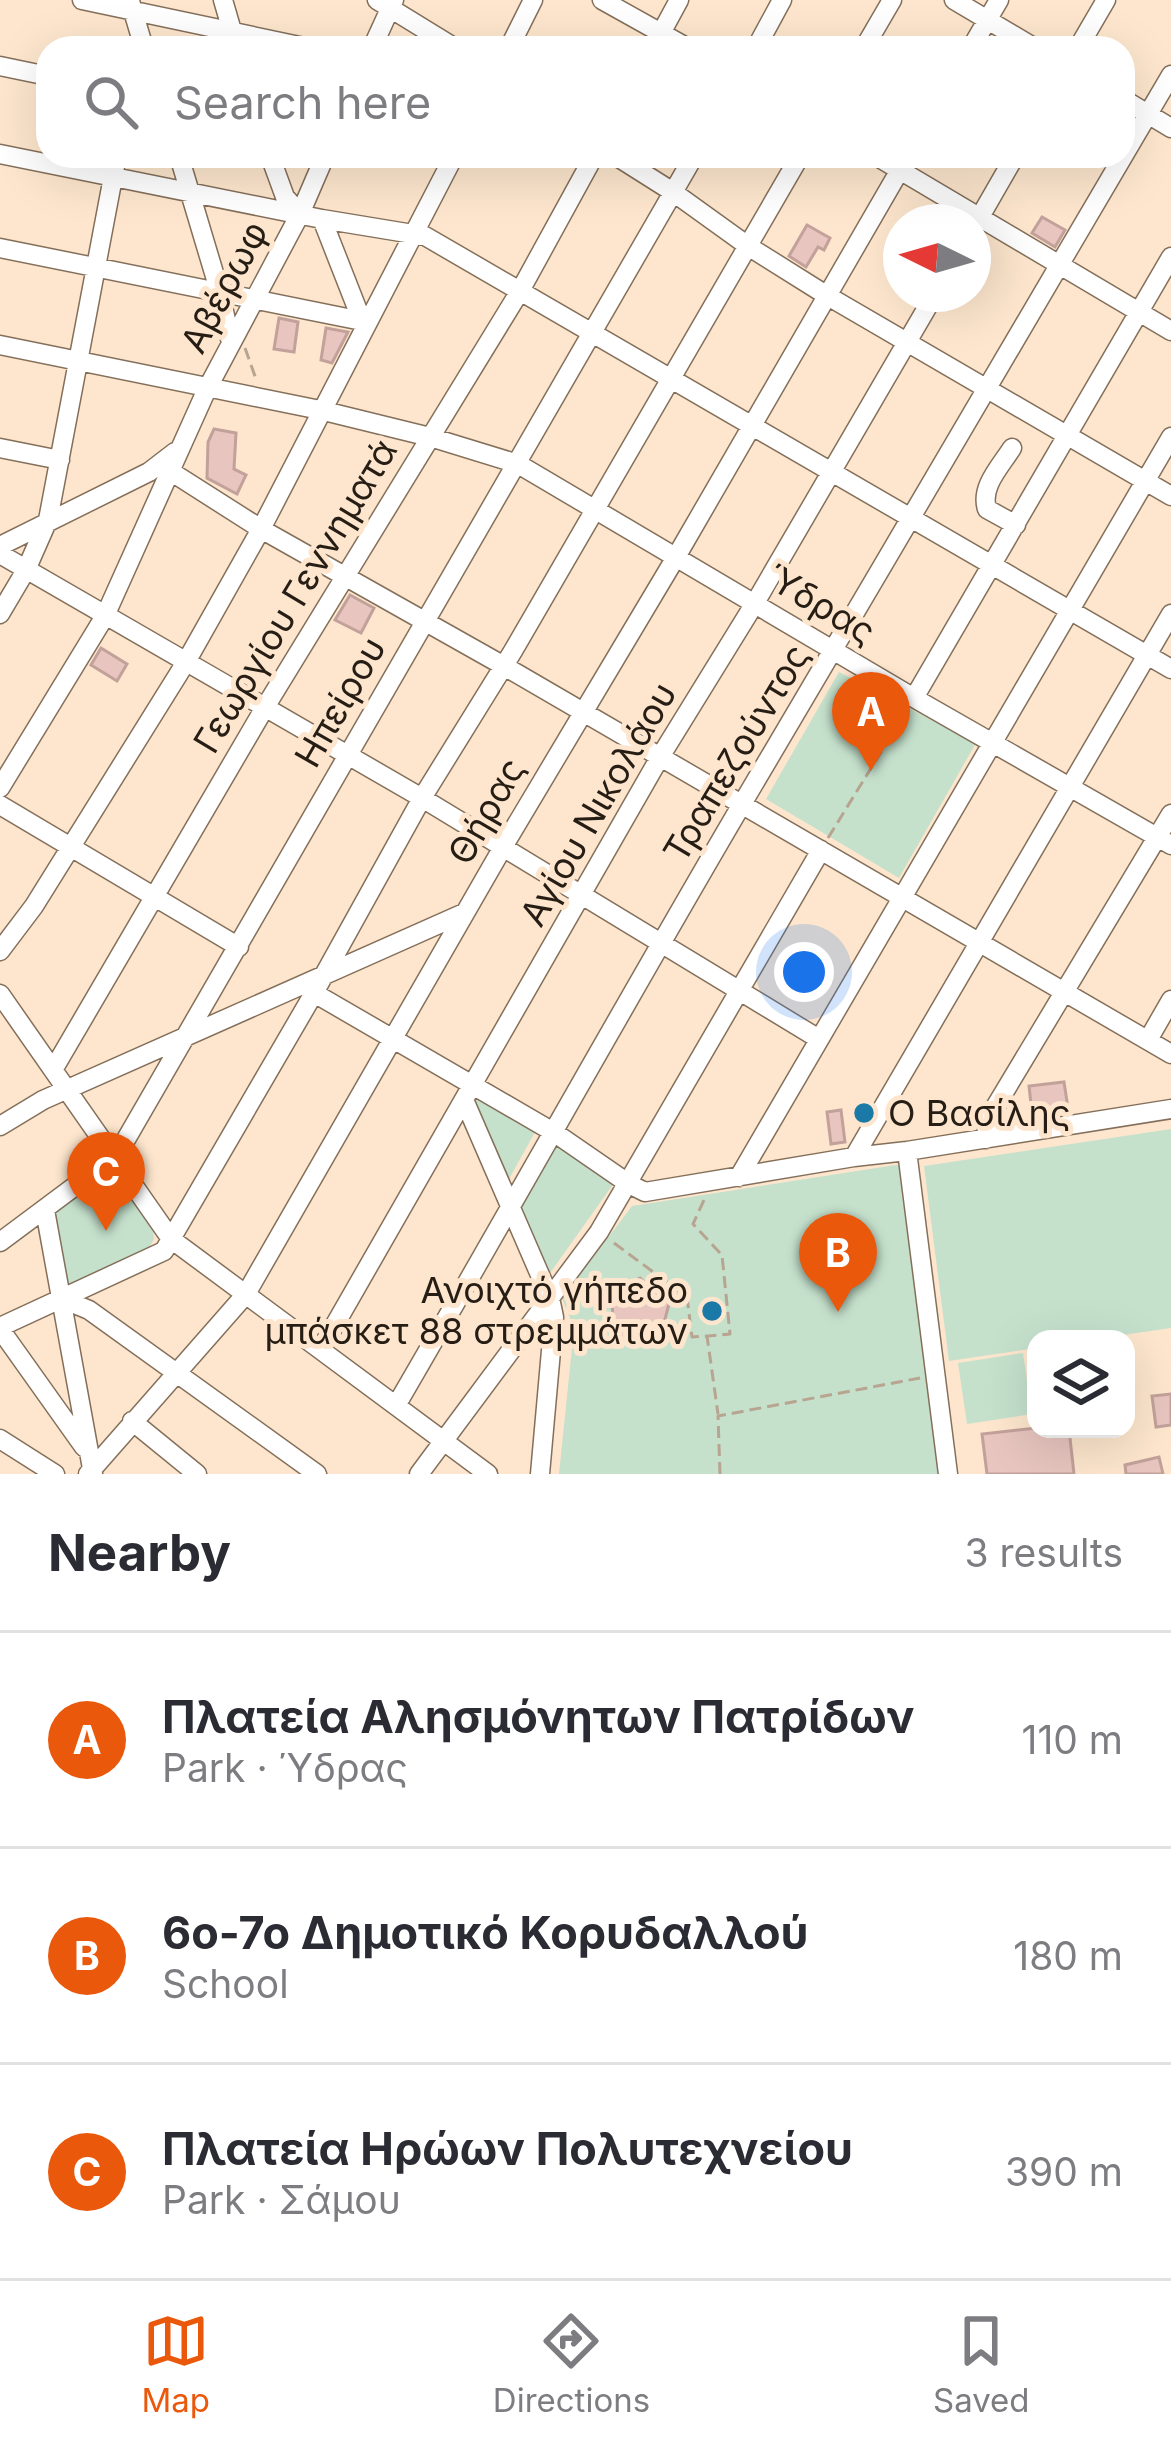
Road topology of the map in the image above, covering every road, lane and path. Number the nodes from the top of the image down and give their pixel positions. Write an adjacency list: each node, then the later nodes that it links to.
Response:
1 (82, 0): 12 (street)
2 (224, 0): 16 (street)
3 (533, 0): 19 (street)
4 (602, 0): 20 (street)
5 (679, 0): 21 (street)
6 (782, 0): 22 (street)
7 (892, 0): 23 (street)
8 (954, 0): 13 (street)
9 (999, 0): 13 (street)
10 (1106, 0): 26 (street)
11 (387, 3): 17 (street); 18 (street)
12 (131, 5): 14 (street); 15 (street)
13 (987, 20): 24 (street); 25 (street)
14 (140, 36)
15 (223, 36)
16 (234, 36)
17 (376, 36)
18 (436, 36)
19 (514, 36)
20 (650, 36)
21 (660, 36)
22 (762, 36)
23 (871, 36)
24 (978, 36)
25 (1015, 36)
26 (1085, 36)
27 (0, 66): 28 (street)
28 (36, 74)
29 (1171, 75): 31 (street, Τραπεζούντος)
30 (1135, 106): 31 (street)
31 (1148, 114): 32 (street); 33 (street, Τραπεζούντος)
32 (1171, 128)
33 (1135, 136)
34 (0, 154): 35 (street)
35 (36, 161)
36 (69, 168): 50 (street)
37 (115, 168): 50 (street)
38 (182, 168): 52 (street)
39 (274, 168): 55 (street)
40 (320, 168): 55 (street, Αβέρωφ)
41 (448, 168): 58 (street)
42 (587, 168): 64 (street, Γεωργίου Γεννηματά)
43 (635, 168): 51 (street)
44 (687, 168): 51 (street, Ηπείρου)
45 (793, 168): 59 (street)
46 (901, 168): 66 (street, Θήρας)
47 (910, 168): 53 (street)
48 (1008, 168): 54 (street)
49 (1117, 168): 62 (street, Τραπεζούντος)
50 (113, 177): 52 (street); 63 (street)
51 (674, 192): 59 (street); 72 (street, Ηπείρου)
52 (190, 193): 55 (street); 65 (street)
53 (953, 204)
54 (987, 204)
55 (301, 214): 56 (street); 67 (street, Αβέρωφ)
56 (322, 219): 58 (street); 70 (street)
57 (991, 230): 62 (street)
58 (415, 233): 64 (street); 70 (street)
59 (748, 247): 66 (street); 77 (street)
60 (0, 248): 63 (street)
61 (1171, 257): 69 (street)
62 (1060, 265): 69 (street); 78 (street, Τραπεζούντος)
63 (97, 267): 65 (street); 76 (street)
64 (520, 291): 72 (street); 83 (street, Γεωργίου Γεννηματά)
65 (220, 293): 67 (street); 73 (street)
66 (826, 296): 74 (street); 82 (street, Θήρας)
67 (254, 300): 70 (street); 73 (street, Αβέρωφ)
68 (925, 312): 74 (street, Αγίου Νικολάου)
69 (1139, 313): 71 (street); 84 (street)
70 (364, 322): 81 (street)
71 (1171, 331)
72 (593, 333): 77 (street); 90 (street, Ηπείρου)
73 (235, 336): 79 (street, Αβέρωφ); 80 (path)
74 (906, 344): 78 (street); 92 (street, Αγίου Νικολάου)
75 (0, 345): 76 (street, Ύδρας)
76 (79, 362): 79 (street, Ύδρας); 89 (street)
77 (672, 377): 82 (street); 95 (street)
78 (987, 387): 84 (street); 96 (street, Τραπεζούντος)
79 (207, 388): 80 (street, Ύδρας); 88 (street, Αβέρωφ)
80 (264, 399): 81 (street, Ύδρας)
81 (320, 410): 83 (street, Ύδρας); 99 (street)
82 (753, 425): 92 (street); 101 (street, Θήρας)
83 (430, 436): 90 (street, Ύδρας); 104 (street, Γεωργίου Γεννηματά)
84 (1066, 436): 93 (street); 98 (street)
85 (1171, 437): 93 (street)
86 (0, 448): 89 (street)
87 (1012, 448): 98 (street)
88 (178, 449): 91 (street, Αβέρωφ); 97 (street)
89 (60, 460): 97 (street)
90 (518, 464): 95 (street, Ύδρας); 110 (street, Ηπείρου)
91 (170, 471): 99 (street); 109 (street, Αβέρωφ)
92 (831, 472): 96 (street); 105 (street, Αγίου Νικολάου)
93 (1145, 482): 94 (street); 106 (street)
94 (1171, 496)
95 (594, 511): 101 (street, Ύδρας); 114 (street)
96 (913, 518): 102 (street); 111 (street, Τραπεζούντος)
97 (48, 520): 100 (street); 103 (street)
98 (1016, 525): 102 (street)
99 (261, 529): 104 (street); 113 (street)
100 (0, 550): 103 (street)
101 (676, 557): 105 (street, Ύδρας); 118 (street, Θήρας)
102 (993, 566): 106 (street); 116 (street)
103 (26, 570): 107 (street); 109 (street)
104 (346, 577): 110 (street); 117 (street, Γεωργίου Γεννηματά)
105 (755, 603): 111 (street, Ύδρας); 121 (street, Αγίου Νικολάου)
106 (1070, 610): 112 (street); 119 (street)
107 (0, 614)
108 (1171, 614): 112 (street)
109 (105, 616): 113 (street); 123 (street, Αβέρωφ)
110 (426, 622): 114 (street); 120 (street, Ηπείρου)
111 (834, 651): 116 (street, Ύδρας); 126 (street, Τραπεζούντος)
112 (1147, 655): 115 (street); 122 (street)
113 (186, 662): 117 (street); 130 (street)
114 (504, 666): 118 (street); 124 (street)
115 (1171, 669)
116 (914, 698): 119 (street, Ύδρας); 131 (path)
117 (264, 710): 120 (street); 133 (street, Γεωργίου Γεννηματά)
118 (582, 712): 121 (street); 129 (street, Θήρας)
119 (992, 743): 122 (street, Ύδρας); 134 (street)
120 (346, 754): 124 (street); 138 (street, Ηπείρου)
121 (660, 757): 126 (street); 132 (street, Αγίου Νικολάου)
122 (1070, 787): 128 (street, Ύδρας); 136 (street)
123 (0, 788)
124 (422, 798): 129 (street); 140 (street)
125 (0, 805): 130 (street)
126 (742, 805): 131 (street); 137 (street, Τραπεζούντος)
127 (1171, 814): 128 (street)
128 (1164, 841): 141 (street)
129 (503, 847): 132 (street); 135 (street, Θήρας)
130 (70, 849): 133 (street); 139 (street)
131 (821, 850): 134 (street); 142 (street)
132 (583, 895): 137 (street); 152 (street, Αγίου Νικολάου)
133 (154, 898): 138 (street); 150 (street, Γεωργίου Γεννηματά)
134 (902, 898): 136 (street); 147 (street)
135 (465, 913): 140 (street); 146 (street, Θήρας)
136 (980, 941): 141 (street); 158 (street)
137 (662, 944): 142 (street); 155 (street, Τραπεζούντος)
138 (238, 947): 145 (street, Ηπείρου)
139 (0, 951)
140 (319, 984): 145 (street); 146 (street); 166 (street)
141 (1065, 991): 148 (street); 156 (street)
142 (740, 992): 147 (street); 162 (street)
143 (0, 994): 150 (street)
144 (1171, 1000): 148 (street)
145 (188, 1036): 151 (street); 159 (street, Ηπείρου)
146 (394, 1039): 152 (street); 168 (street, Θήρας)
147 (819, 1039): 160 (street)
148 (1148, 1040): 149 (street)
149 (1171, 1054)
150 (53, 1070): 151 (street)
151 (67, 1089): 154 (street); 159 (street)
152 (469, 1094): 155 (street); 163 (street); 173 (street, Αγίου Νικολάου)
153 (1171, 1109): 156 (street)
154 (0, 1126)
155 (555, 1133): 162 (street); 163 (street, Τραπεζούντος)
156 (986, 1139): 157 (street)
157 (907, 1151): 158 (street); 175 (street)
158 (854, 1156): 160 (street)
159 (114, 1157): 164 (street, Ηπείρου); 166 (street)
160 (739, 1177): 161 (street)
161 (713, 1181): 162 (street); 172 (path)
162 (629, 1184): 165 (street)
163 (510, 1209): 170 (street); 176 (street, Τραπεζούντος)
164 (45, 1210): 167 (street, Ηπείρου); 169 (street)
165 (599, 1232): 170 (street); 172 (path)
166 (171, 1239): 168 (street); 169 (street)
167 (0, 1242)
168 (246, 1294): 173 (street); 174 (street, Θήρας)
169 (60, 1298): 171 (street); 174 (street); 181 (street)
170 (550, 1298): 180 (street); 187 (street)
171 (0, 1328): 181 (street)
172 (706, 1336): 177 (path)
173 (321, 1349): 176 (street)
174 (177, 1371): 178 (street, Θήρας); 184 (street)
175 (934, 1376): 177 (path); 189 (street)
176 (397, 1404): 180 (street)
177 (718, 1416): 188 (path)
178 (132, 1421): 181 (street, Θήρας); 183 (street)
179 (0, 1439): 182 (street)
180 (443, 1441): 185 (street); 186 (street)
181 (90, 1467)
182 (55, 1474)
183 (197, 1474)
184 (317, 1474)
185 (419, 1474)
186 (488, 1474)
187 (540, 1474)
188 (720, 1474)
189 (948, 1474)

